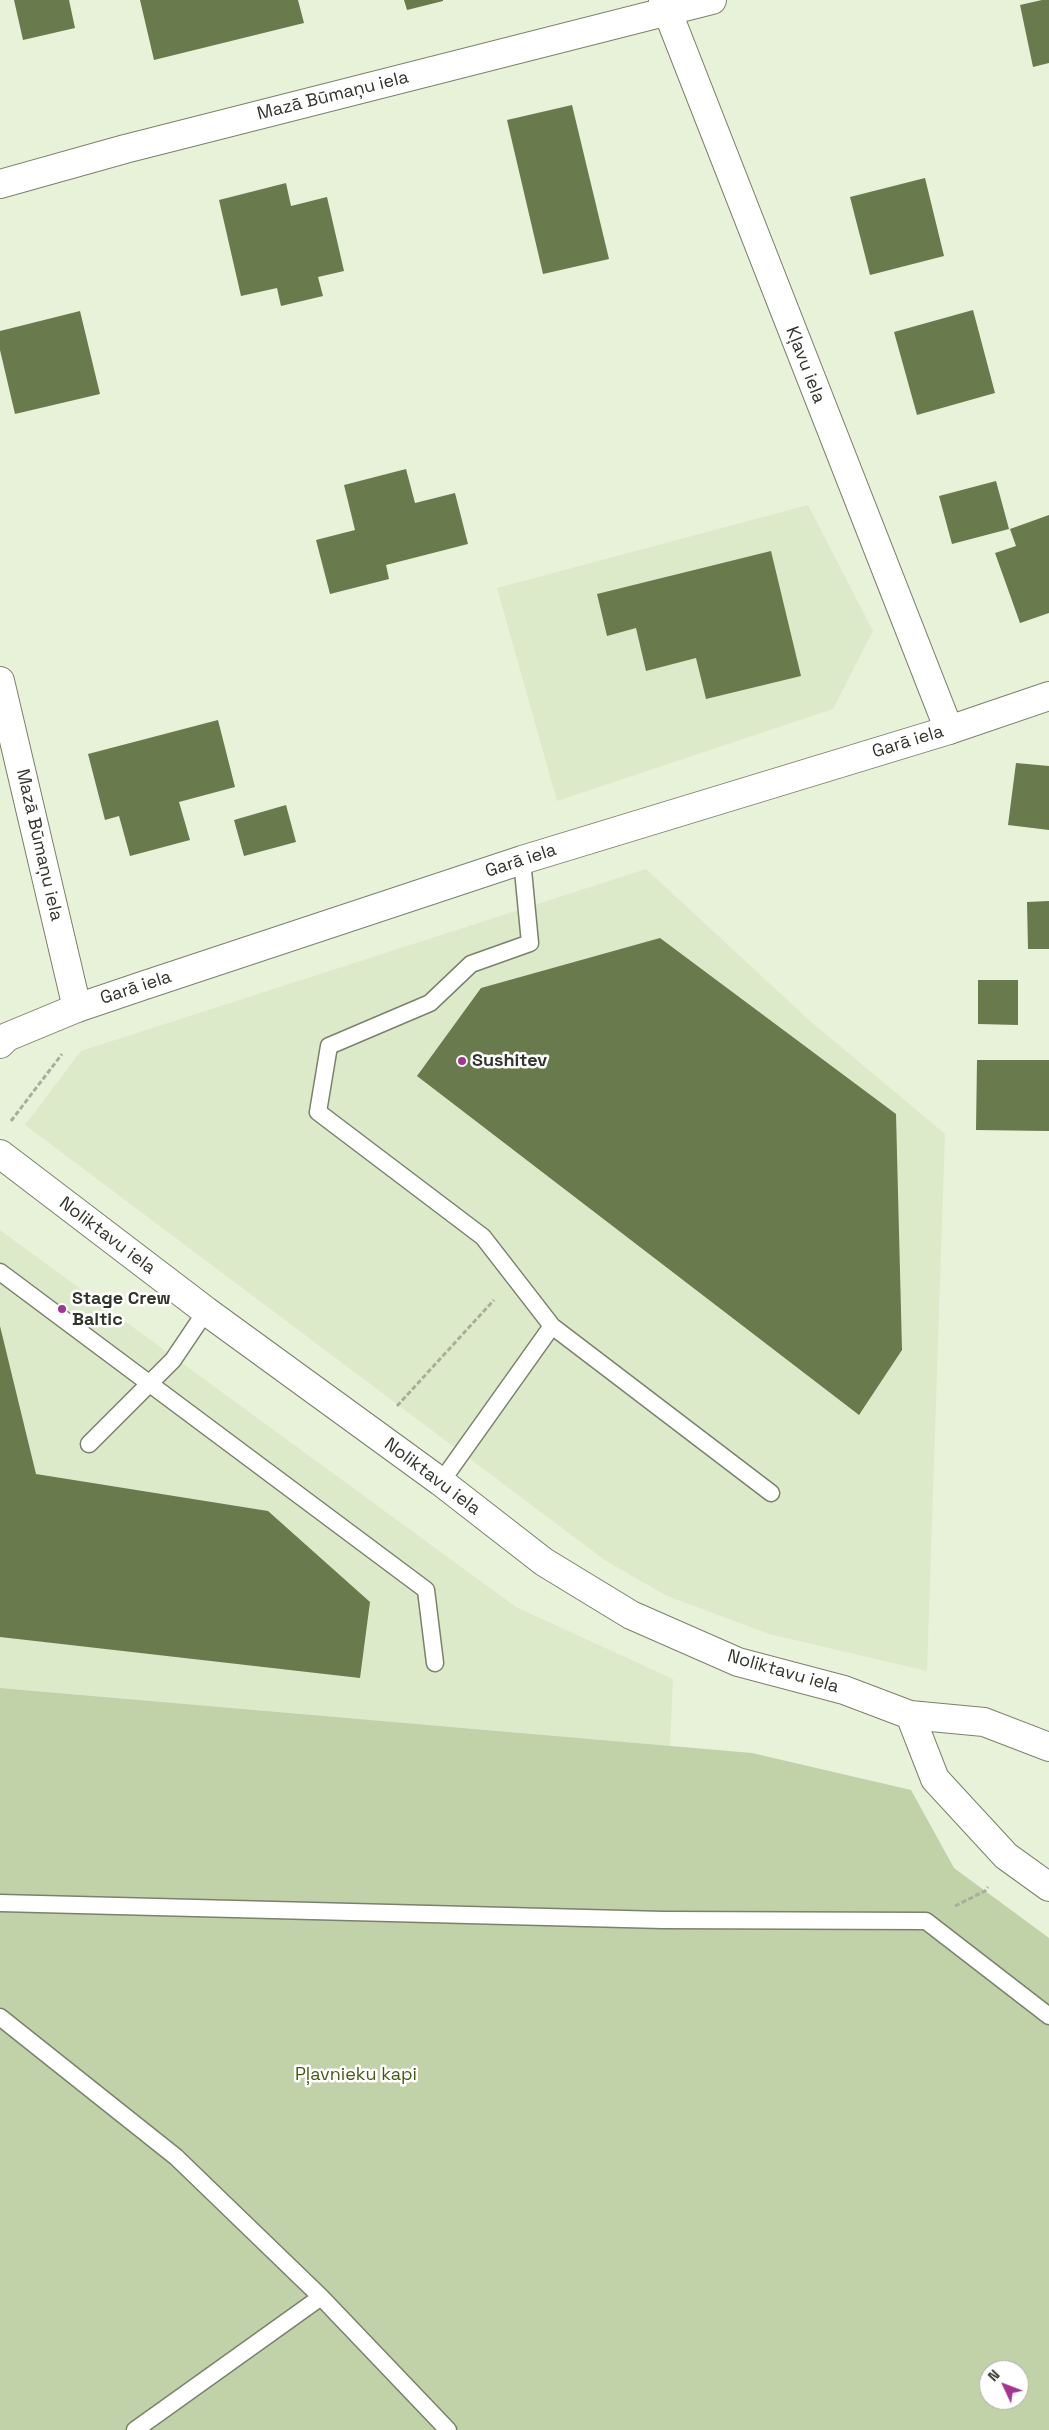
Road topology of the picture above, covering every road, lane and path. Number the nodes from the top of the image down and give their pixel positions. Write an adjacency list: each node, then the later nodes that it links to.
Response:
1 (712, 0): 2 (street, Mazā Būmaņu iela)
2 (665, 6): 3 (street, Mazā Būmaņu iela); 6 (street, Kļavu iela)
3 (0, 184)
4 (0, 681): 8 (street, Mazā Būmaņu iela)
5 (1049, 696): 6 (street, Garā iela)
6 (949, 730): 7 (street, Garā iela)
7 (522, 860): 8 (street, Garā iela); 14 (lane)
8 (77, 1008): 9 (street, Garā iela)
9 (0, 1044)
10 (63, 1052): 11 (path)
11 (6, 1128)
12 (0, 1154): 15 (street, Noliktavu iela)
13 (0, 1272): 17 (lane)
14 (515, 1277): 16 (lane); 18 (path)
15 (206, 1311): 17 (lane); 18 (street, Noliktavu iela)
16 (552, 1326): 20 (lane); 21 (lane)
17 (150, 1382): 19 (lane); 22 (lane)
18 (373, 1432): 20 (street, Noliktavu iela)
19 (89, 1444)
20 (441, 1482): 23 (street, Noliktavu iela)
21 (771, 1494)
22 (435, 1663)
23 (910, 1715): 24 (street, Noliktavu iela); 25 (street)
24 (1049, 1747)
25 (1011, 1859): 26 (street); 28 (path)
26 (1049, 1888)
27 (0, 1903): 28 (lane)
28 (926, 1921): 29 (lane)
29 (1049, 2016)
30 (0, 2017): 31 (lane)
31 (321, 2297): 32 (lane); 33 (lane)
32 (135, 2430)
33 (448, 2430)

